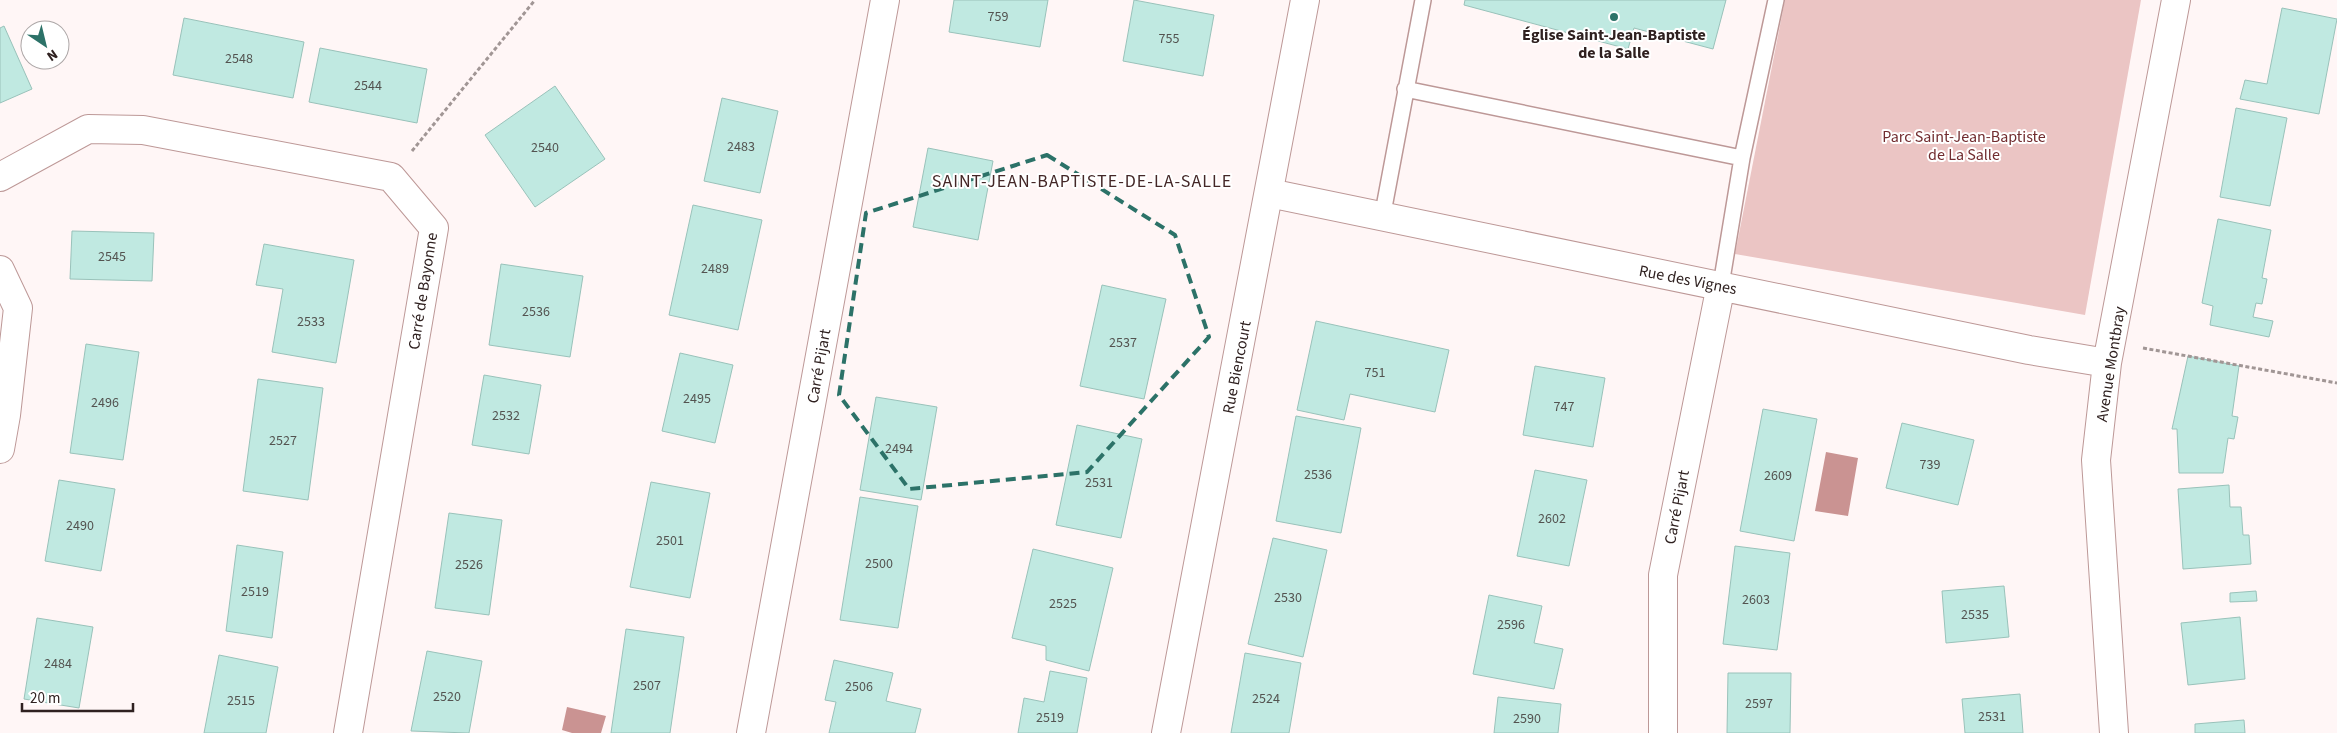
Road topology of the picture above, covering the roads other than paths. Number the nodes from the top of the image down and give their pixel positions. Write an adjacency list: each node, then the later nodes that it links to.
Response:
1 (885, 0): 16 (street, Carré Pijart)
2 (1305, 0): 9 (street, Rue Biencourt)
3 (1423, 0): 6 (lane)
4 (1776, 0): 7 (lane)
5 (2176, 0): 13 (street, Avenue Montbray)
6 (1405, 89): 7 (lane); 10 (lane)
7 (1742, 158): 12 (lane)
8 (0, 177): 15 (street, Carré de Bayonne)
9 (1269, 193): 10 (street, Rue des Vignes); 17 (street, Rue Biencourt)
10 (1382, 218): 12 (street, Rue des Vignes)
11 (0, 270): 14 (street)
12 (1721, 285): 13 (street, Rue des Vignes); 18 (street, Carré Pijart)
13 (2110, 352): 19 (street, Avenue Montbray)
14 (0, 449)
15 (348, 733)
16 (751, 733)
17 (1166, 733)
18 (1663, 733)
19 (2114, 733)

